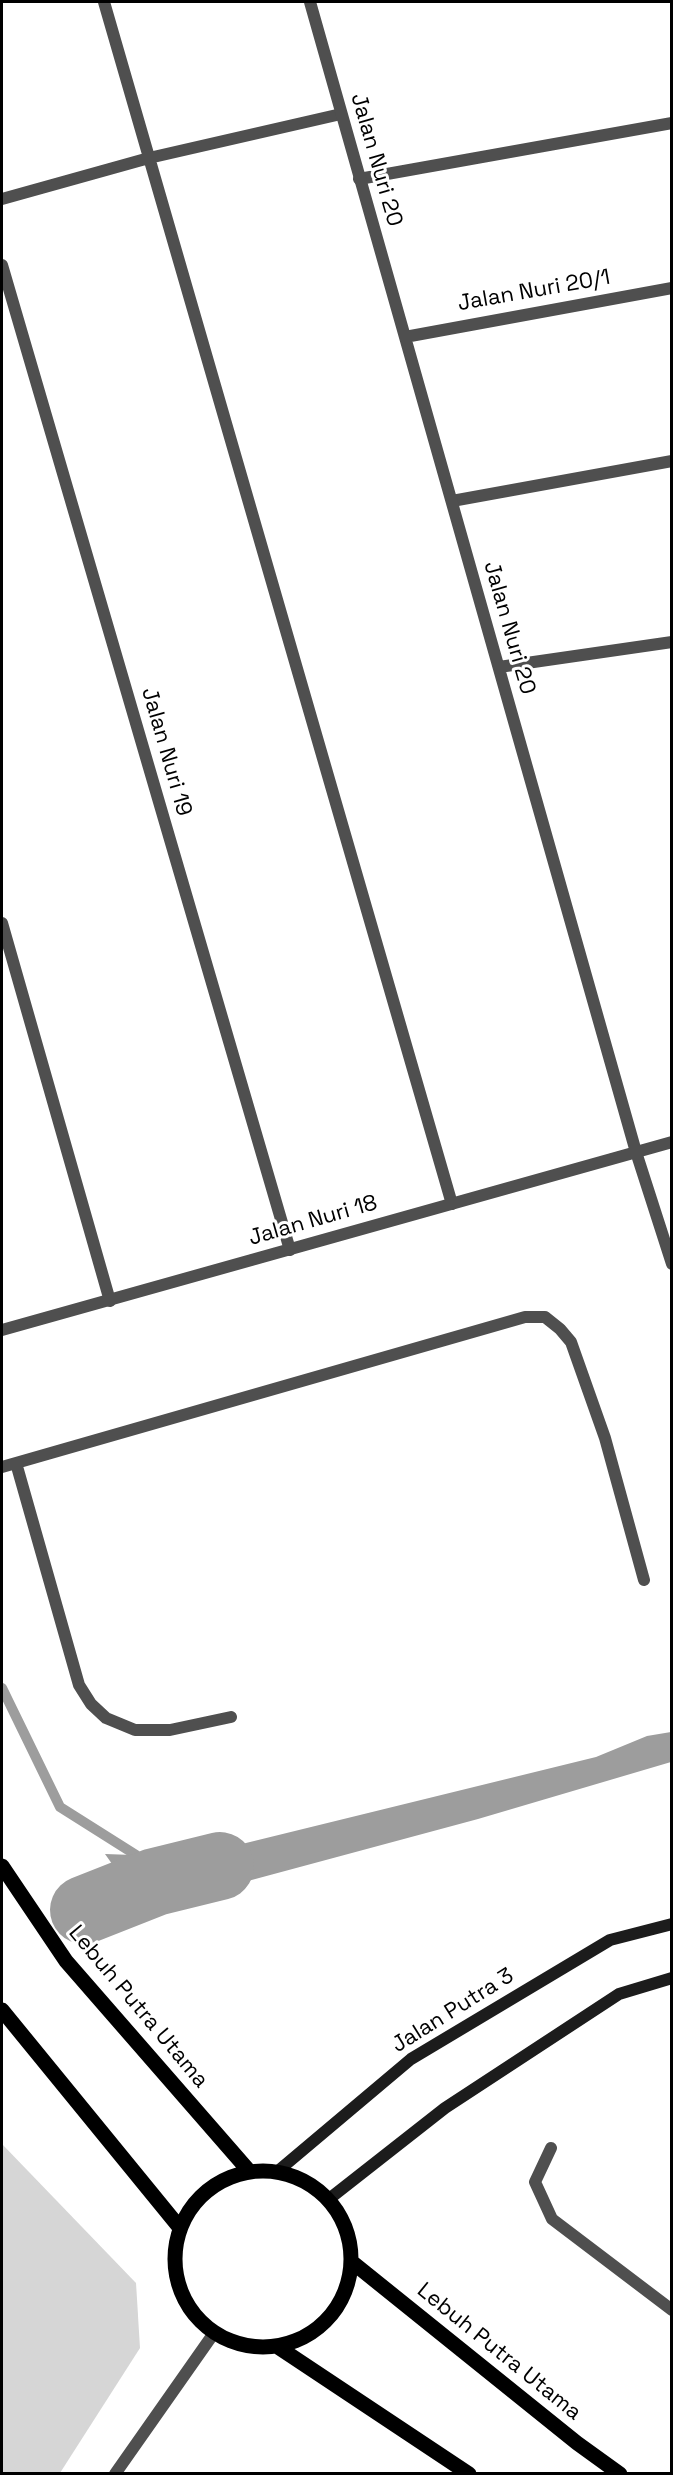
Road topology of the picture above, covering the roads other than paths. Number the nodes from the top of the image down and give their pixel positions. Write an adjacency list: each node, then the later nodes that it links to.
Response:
1 (104, 2): 5 (street)
2 (310, 2): 3 (street, Jalan Nuri 20)
3 (341, 114): 5 (street); 6 (street, Jalan Nuri 20)
4 (672, 123): 6 (street)
5 (149, 158): 7 (street); 18 (street)
6 (359, 179): 10 (street, Jalan Nuri 20)
7 (2, 199)
8 (2, 265): 19 (street, Jalan Nuri 19)
9 (672, 288): 10 (street, Jalan Nuri 20/1)
10 (405, 337): 12 (street, Jalan Nuri 20)
11 (672, 461): 12 (street)
12 (452, 501): 14 (street, Jalan Nuri 20)
13 (672, 642): 14 (street)
14 (499, 667): 17 (street, Jalan Nuri 20)
15 (2, 923): 21 (street)
16 (672, 1142): 17 (street, Jalan Nuri 18)
17 (636, 1152): 18 (street, Jalan Nuri 18); 20 (street, Jalan Nuri 20)
18 (452, 1204): 19 (street, Jalan Nuri 18)
19 (290, 1250): 21 (street, Jalan Nuri 18)
20 (672, 1264)
21 (110, 1300): 22 (street, Jalan Nuri 18)
22 (2, 1330)
23 (16, 1463): 24 (street); 25 (street); 26 (street)
24 (2, 1467)
25 (644, 1580)
26 (231, 1717)
27 (2, 1866): 32 (main road, Lebuh Putra Utama)
28 (672, 1924): 33 (street, Jalan Putra 3)
29 (672, 1978): 34 (street)
30 (2, 2010): 35 (main road)
31 (551, 2148): 37 (street)
32 (249, 2170): 33 (main road); 35 (main road)
33 (278, 2171): 34 (main road)
34 (329, 2199): 36 (main road)
35 (180, 2228): 38 (main road)
36 (352, 2262): 39 (main road); 42 (main road, Lebuh Putra Utama)
37 (672, 2310)
38 (214, 2333): 39 (main road); 40 (street)
39 (278, 2347): 41 (main road)
40 (115, 2474)
41 (469, 2474)
42 (620, 2474)

